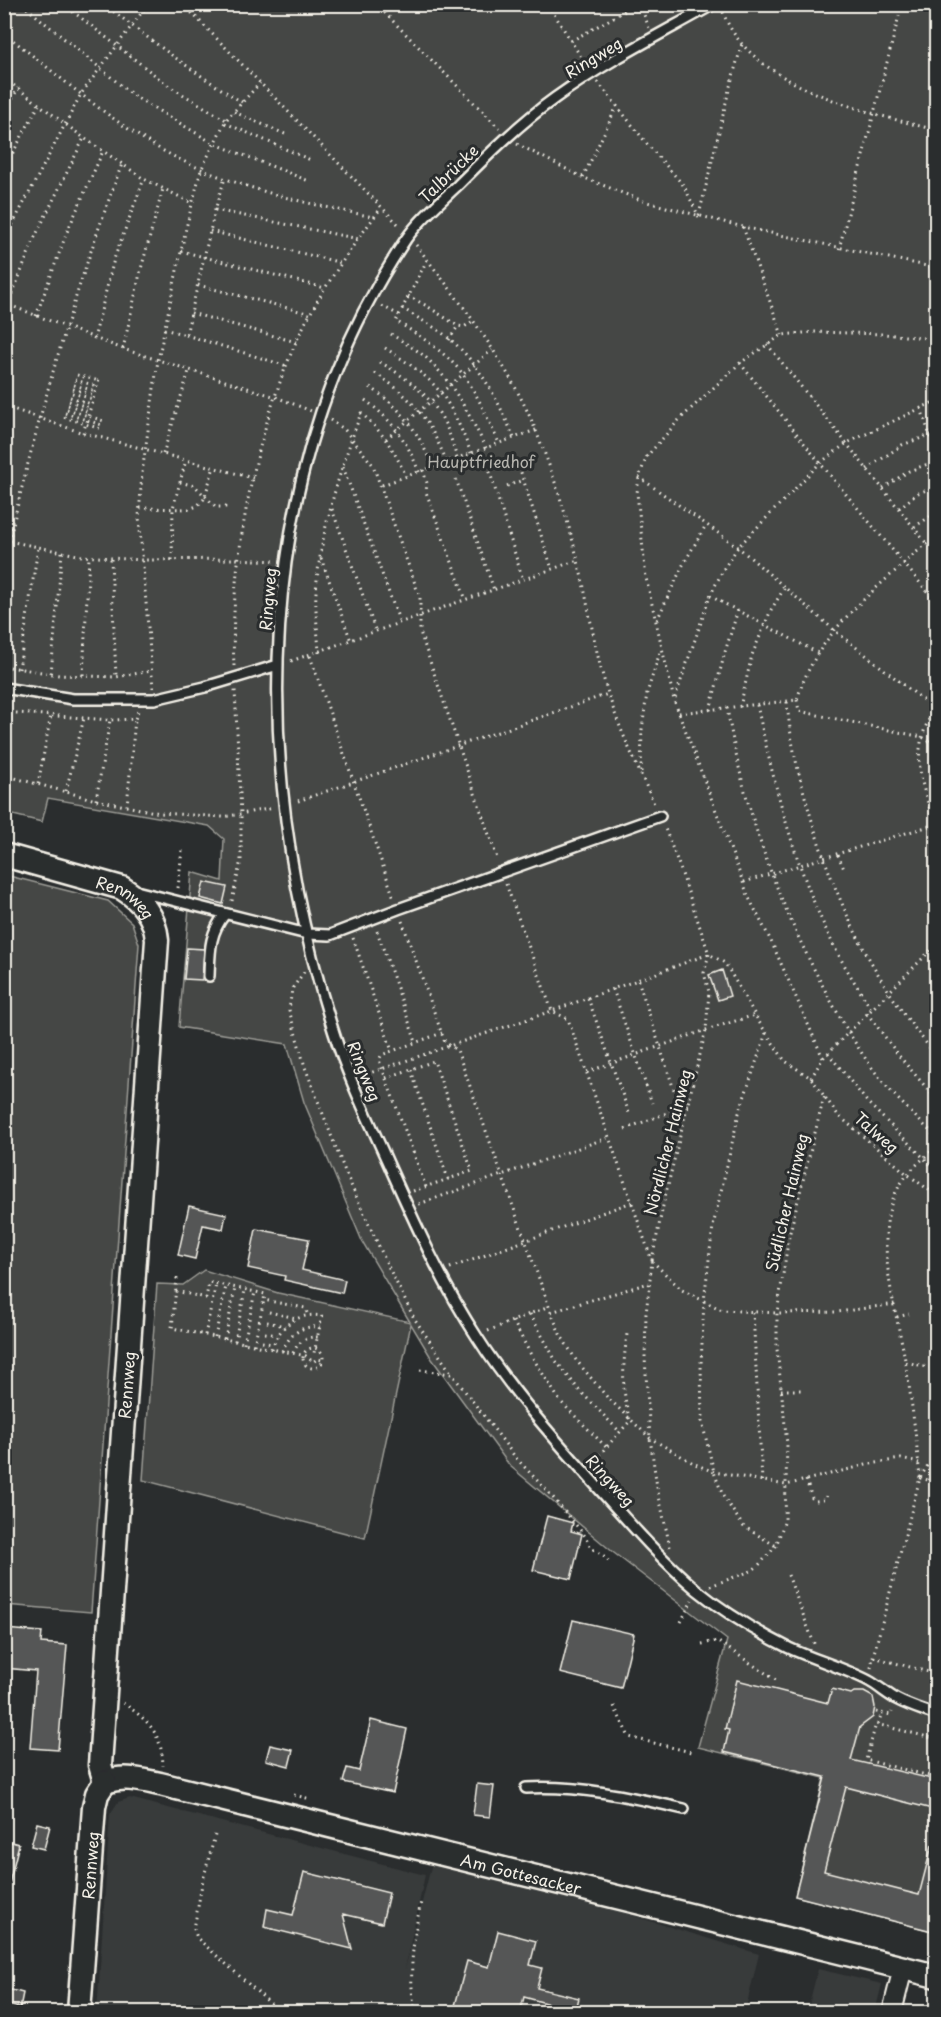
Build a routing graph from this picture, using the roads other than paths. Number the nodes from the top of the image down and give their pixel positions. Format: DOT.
graph roads {
  1 [pos="714,4"];
  2 [pos="496,147"];
  3 [pos="422,220"];
  4 [pos="278,665"];
  5 [pos="4,688"];
  6 [pos="660,816"];
  7 [pos="4,855"];
  8 [pos="122,888"];
  9 [pos="227,915"];
  10 [pos="307,934"];
  11 [pos="209,976"];
  12 [pos="936,1715"];
  13 [pos="105,1782"];
  14 [pos="526,1788"];
  15 [pos="684,1809"];
  16 [pos="903,1968"];
  17 [pos="936,1976"];
  18 [pos="79,2013"];
  19 [pos="892,2013"];
  1 -- 2 [label="lane, Ringweg"];
  2 -- 3 [label="lane, Talbrücke"];
  3 -- 4 [label="lane, Ringweg"];
  4 -- 5 [label="lane"];
  4 -- 10 [label="lane, Ringweg"];
  6 -- 10 [label="lane"];
  7 -- 8 [label="street, Rennweg"];
  8 -- 9 [label="lane"];
  8 -- 13 [label="street, Rennweg"];
  9 -- 10 [label="lane"];
  9 -- 11 [label="lane"];
  10 -- 12 [label="lane, Ringweg"];
  13 -- 16 [label="street, Am Gottesacker"];
  13 -- 18 [label="street, Rennweg"];
  14 -- 15 [label="lane"];
  16 -- 17 [label="street, Am Gottesacker"];
  16 -- 19 [label="street"];
}
